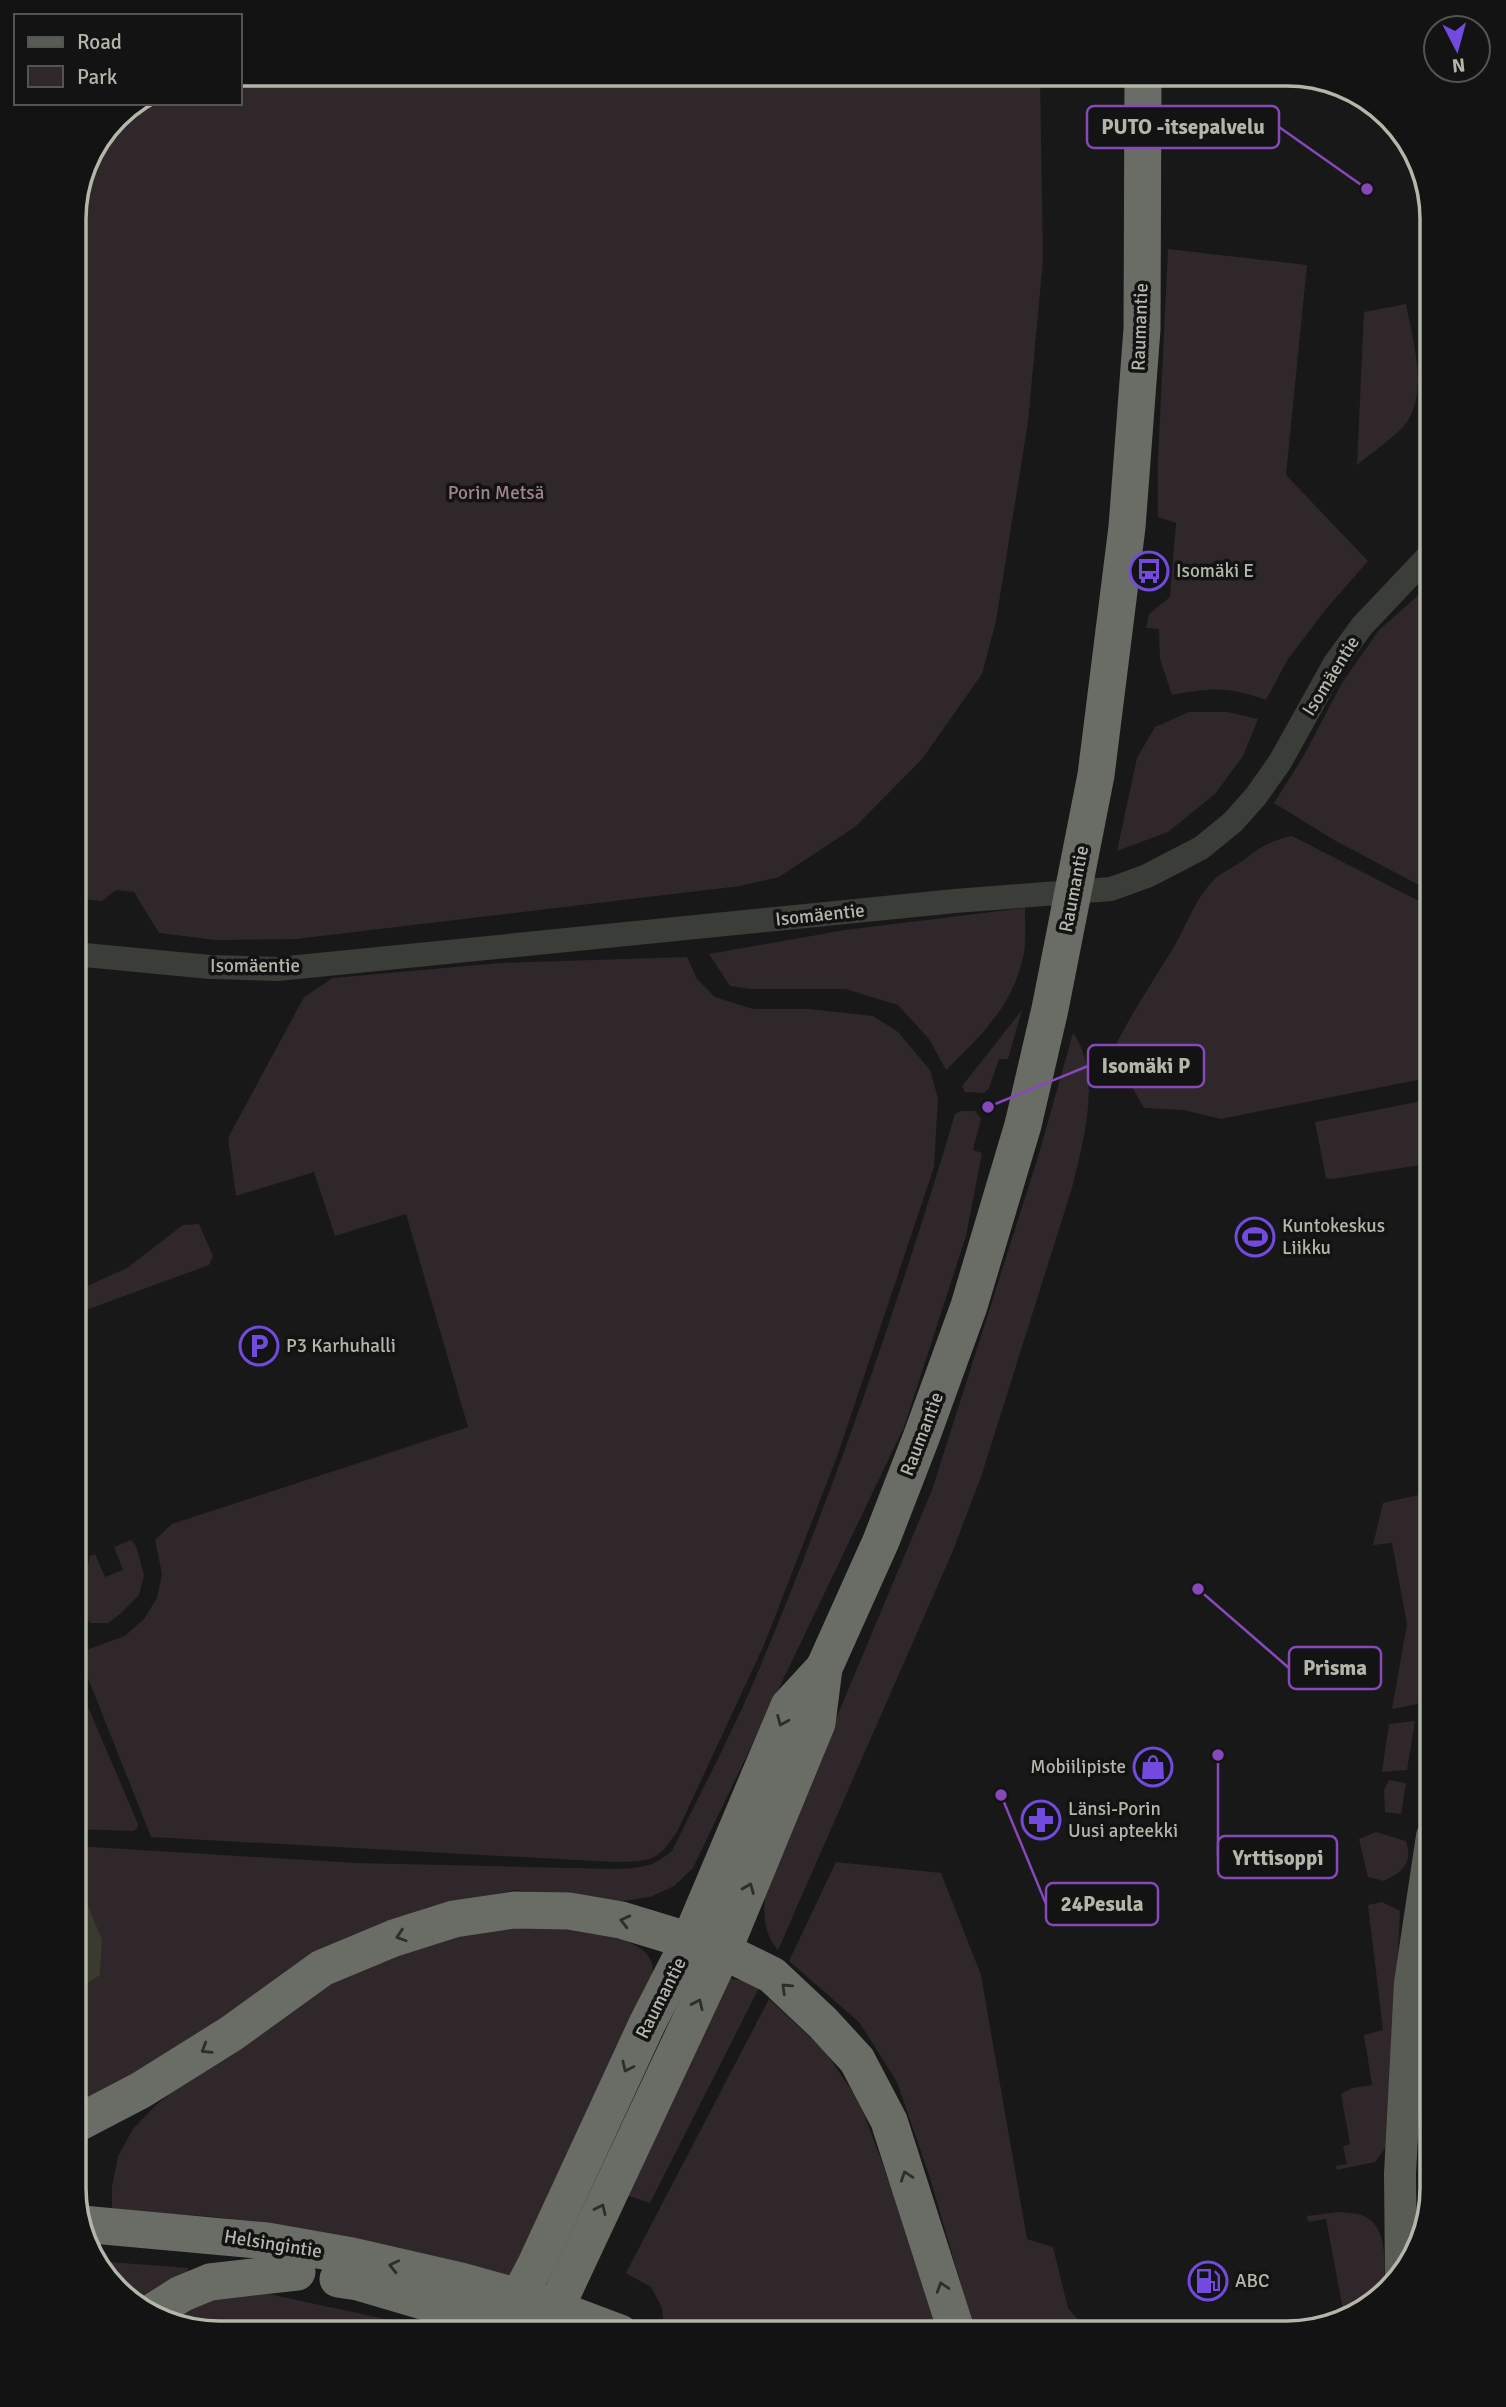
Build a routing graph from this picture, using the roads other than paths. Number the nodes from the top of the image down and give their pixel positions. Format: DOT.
graph roads {
  1 [pos="1143,86"];
  2 [pos="1420,569"];
  3 [pos="86,955"];
  4 [pos="1420,1919"];
  5 [pos="707,1945"];
  6 [pos="86,2119"];
  7 [pos="91,2225"];
  8 [pos="100,2247"];
  9 [pos="1401,2257"];
  10 [pos="297,2272"];
  11 [pos="454,2295"];
  12 [pos="160,2307"];
  13 [pos="506,2321"];
  14 [pos="508,2321"];
  15 [pos="549,2321"];
  16 [pos="588,2321"];
  17 [pos="953,2321"];
  1 -- 5 [label="highway, Raumantie"];
  2 -- 3 [label="street, Isomäentie"];
  4 -- 9 [label="main road"];
  5 -- 6 [label="highway, one-way"];
  5 -- 13 [label="highway, Raumantie, one-way"];
  15 -- 5 [label="highway, Raumantie, one-way"];
  17 -- 5 [label="highway, one-way"];
  11 -- 7 [label="highway, Helsingintie, one-way"];
  8 -- 10 [label="highway, Helsingintie"];
  10 -- 11 [label="highway, Helsingintie"];
  10 -- 12 [label="highway"];
  11 -- 14 [label="highway"];
  11 -- 16 [label="highway"];
}
